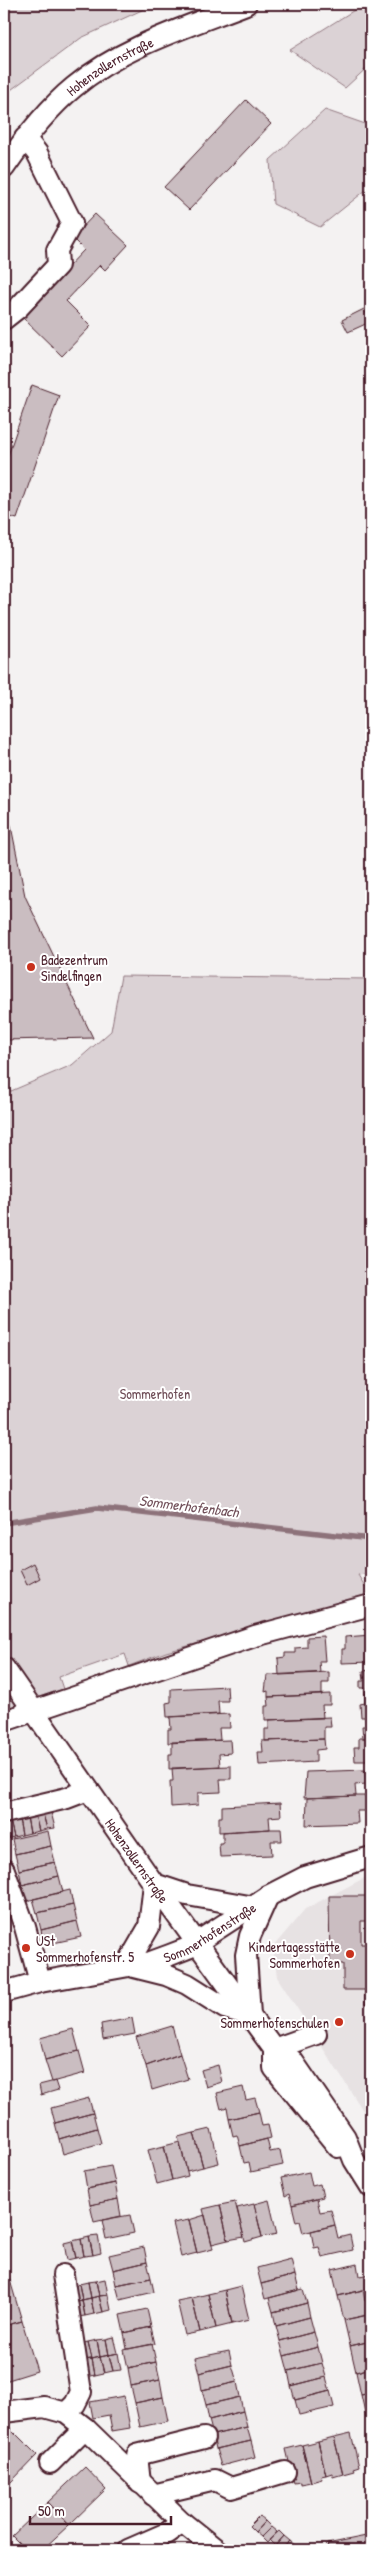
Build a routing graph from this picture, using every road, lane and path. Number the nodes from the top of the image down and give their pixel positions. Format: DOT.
graph roads {
  1 [pos="246,4"];
  2 [pos="25,138"];
  3 [pos="4,168"];
  4 [pos="4,319"];
  5 [pos="371,1605"];
  6 [pos="4,1668"];
  7 [pos="34,1711"];
  8 [pos="4,1721"];
  9 [pos="88,1790"];
  10 [pos="4,1813"];
  11 [pos="371,1857"];
  12 [pos="4,1870"];
  13 [pos="154,1884"];
  14 [pos="268,1896"];
  15 [pos="249,1906"];
  16 [pos="196,1942"];
  17 [pos="127,1965"];
  18 [pos="40,1982"];
  19 [pos="4,1992"];
  20 [pos="250,2015"];
  21 [pos="316,2034"];
  22 [pos="274,2049"];
  23 [pos="371,2187"];
  24 [pos="63,2275"];
  25 [pos="4,2412"];
  26 [pos="66,2413"];
  27 [pos="85,2428"];
  28 [pos="204,2438"];
  29 [pos="50,2463"];
  30 [pos="285,2472"];
  31 [pos="146,2489"];
  32 [pos="182,2522"];
  33 [pos="128,2550"];
  34 [pos="217,2550"];
  1 -- 2 [label="street, Hohenzollernstraße"];
  2 -- 3 [label="street, Hohenzollernstraße"];
  2 -- 4 [label="street"];
  5 -- 7 [label="street"];
  6 -- 7 [label="street, Hohenzollernstraße"];
  7 -- 8 [label="street"];
  7 -- 9 [label="street, Hohenzollernstraße"];
  9 -- 10 [label="street"];
  9 -- 13 [label="street, Hohenzollernstraße"];
  11 -- 14 [label="street, Sommerhofenstraße"];
  12 -- 18 [label="street"];
  13 -- 15 [label="street"];
  13 -- 16 [label="street, Hohenzollernstraße"];
  13 -- 17 [label="street"];
  14 -- 15 [label="street, Sommerhofenstraße"];
  14 -- 20 [label="street"];
  15 -- 16 [label="street, Sommerhofenstraße"];
  16 -- 17 [label="street, Sommerhofenstraße"];
  16 -- 20 [label="street, Hohenzollernstraße"];
  17 -- 18 [label="street, Sommerhofenstraße"];
  17 -- 20 [label="street"];
  18 -- 19 [label="street, Sommerhofenstraße"];
  20 -- 22 [label="street, Hohenzollernstraße"];
  21 -- 22 [label="street"];
  22 -- 23 [label="street, Hohenzollernstraße"];
  24 -- 26 [label="street"];
  25 -- 26 [label="street"];
  26 -- 27 [label="street"];
  27 -- 29 [label="street"];
  27 -- 31 [label="street"];
  28 -- 31 [label="street"];
  30 -- 31 [label="street"];
  31 -- 32 [label="street"];
  32 -- 33 [label="street"];
  32 -- 34 [label="street"];
}
